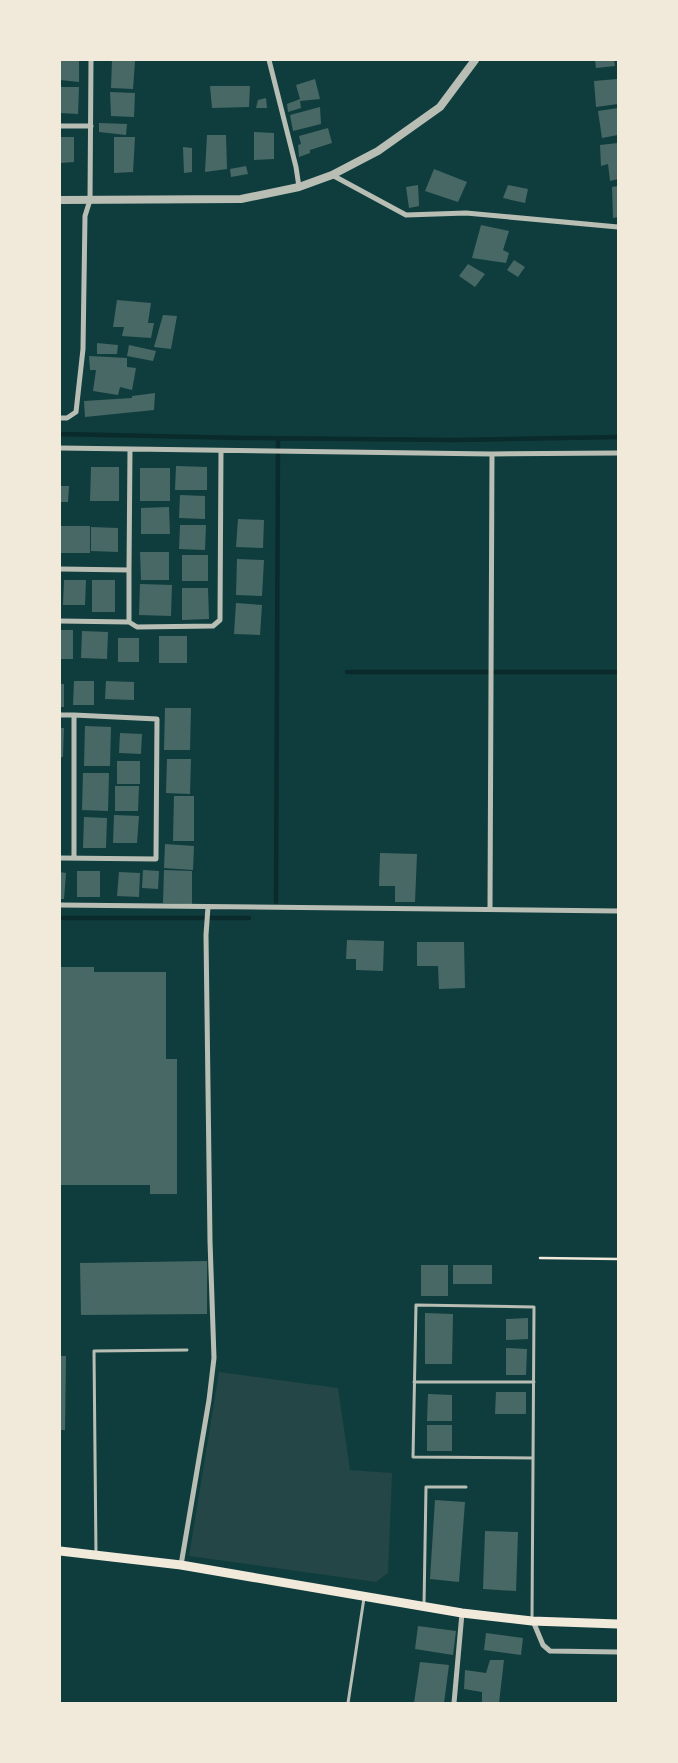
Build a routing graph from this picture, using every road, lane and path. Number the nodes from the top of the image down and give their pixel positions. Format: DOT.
graph roads {
  1 [pos="91,60"];
  2 [pos="270,60"];
  3 [pos="475,60"];
  4 [pos="60,126"];
  5 [pos="91,126"];
  6 [pos="332,175"];
  7 [pos="299,187"];
  8 [pos="60,200"];
  9 [pos="90,200"];
  10 [pos="618,227"];
  11 [pos="60,418"];
  12 [pos="60,448"];
  13 [pos="130,450"];
  14 [pos="221,451"];
  15 [pos="618,453"];
  16 [pos="492,454"];
  17 [pos="60,568"];
  18 [pos="129,570"];
  19 [pos="60,621"];
  20 [pos="129,622"];
  21 [pos="60,715"];
  22 [pos="74,715"];
  23 [pos="60,858"];
  24 [pos="74,858"];
  25 [pos="60,905"];
  26 [pos="208,907"];
  27 [pos="490,909"];
  28 [pos="618,911"];
  29 [pos="540,1258"];
  30 [pos="618,1259"];
  31 [pos="187,1350"];
  32 [pos="414,1382"];
  33 [pos="534,1382"];
  34 [pos="533,1458"];
  35 [pos="466,1487"];
  36 [pos="60,1551"];
  37 [pos="96,1555"];
  38 [pos="181,1565"];
  39 [pos="364,1597"];
  40 [pos="424,1607"];
  41 [pos="462,1613"];
  42 [pos="532,1621"];
  43 [pos="618,1624"];
  44 [pos="618,1652"];
  45 [pos="348,1703"];
  46 [pos="454,1703"];
  1 -- 5 [label="street"];
  2 -- 7 [label="street"];
  3 -- 6 [label="street"];
  4 -- 5 [label="street"];
  5 -- 9 [label="street"];
  6 -- 7 [label="street"];
  6 -- 10 [label="street"];
  7 -- 9 [label="street"];
  8 -- 9 [label="street"];
  9 -- 11 [label="street"];
  12 -- 13 [label="street"];
  13 -- 14 [label="street"];
  13 -- 18 [label="street"];
  14 -- 16 [label="street"];
  14 -- 20 [label="street"];
  15 -- 16 [label="street"];
  16 -- 27 [label="street"];
  17 -- 18 [label="street"];
  18 -- 20 [label="street"];
  19 -- 20 [label="street"];
  21 -- 22 [label="street"];
  22 -- 24 [label="street"];
  22 -- 24 [label="street"];
  23 -- 24 [label="street"];
  25 -- 26 [label="street"];
  26 -- 27 [label="street"];
  26 -- 38 [label="street"];
  27 -- 28 [label="street"];
  29 -- 30 [label="path"];
  31 -- 37 [label="lane"];
  32 -- 33 [label="lane"];
  32 -- 33 [label="lane"];
  32 -- 34 [label="lane"];
  33 -- 34 [label="lane"];
  34 -- 42 [label="lane"];
  35 -- 40 [label="lane"];
  36 -- 37 [label="main road"];
  37 -- 38 [label="main road"];
  38 -- 39 [label="main road"];
  39 -- 40 [label="main road"];
  39 -- 45 [label="lane"];
  40 -- 41 [label="main road"];
  41 -- 42 [label="main road"];
  41 -- 46 [label="street"];
  42 -- 43 [label="main road"];
  42 -- 44 [label="street"];
}
